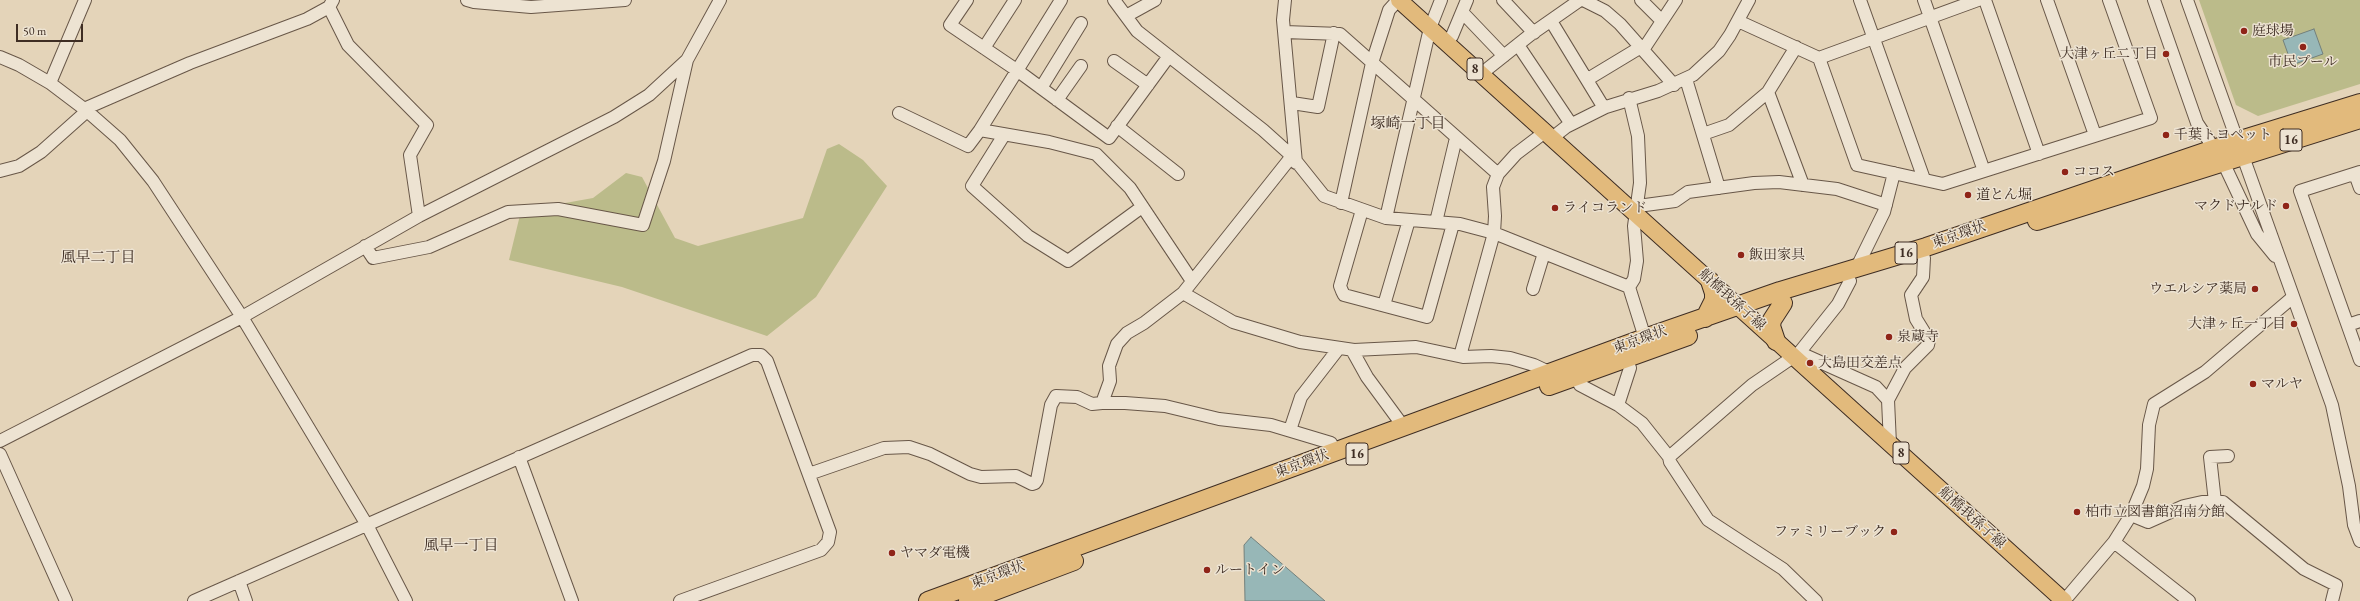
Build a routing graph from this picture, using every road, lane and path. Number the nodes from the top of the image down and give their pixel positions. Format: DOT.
graph roads {
  1 [pos="85,0"];
  2 [pos="467,0"];
  3 [pos="625,0"];
  4 [pos="720,0"];
  5 [pos="967,0"];
  6 [pos="1015,0"];
  7 [pos="1061,0"];
  8 [pos="1114,0"];
  9 [pos="1155,0"];
  10 [pos="1285,0"];
  11 [pos="1399,0"];
  12 [pos="1441,0"];
  13 [pos="1467,0"];
  14 [pos="1503,0"];
  15 [pos="1580,0"];
  16 [pos="1583,0"];
  17 [pos="1641,0"];
  18 [pos="1676,0"];
  19 [pos="1749,0"];
  20 [pos="1860,0"];
  21 [pos="1924,0"];
  22 [pos="1978,0"];
  23 [pos="1985,0"];
  24 [pos="2047,0"];
  25 [pos="2109,0"];
  26 [pos="2154,0"];
  27 [pos="2187,0"];
  28 [pos="331,3"];
  29 [pos="1462,12"];
  30 [pos="1126,16"];
  31 [pos="1930,17"];
  32 [pos="1551,21"];
  33 [pos="1662,21"];
  34 [pos="1738,21"];
  35 [pos="1081,23"];
  36 [pos="1430,28"];
  37 [pos="1285,32"];
  38 [pos="1334,33"];
  39 [pos="1534,33"];
  40 [pos="1874,37"];
  41 [pos="1446,42"];
  42 [pos="1518,45"];
  43 [pos="1796,47"];
  44 [pos="984,48"];
  45 [pos="1642,49"];
  46 [pos="1169,56"];
  47 [pos="1504,56"];
  48 [pos="0,57"];
  49 [pos="1819,58"];
  50 [pos="687,60"];
  51 [pos="1114,61"];
  52 [pos="1372,63"];
  53 [pos="1081,66"];
  54 [pos="1018,71"];
  55 [pos="1481,74"];
  56 [pos="1588,79"];
  57 [pos="1686,79"];
  58 [pos="50,83"];
  59 [pos="1148,85"];
  60 [pos="1674,85"];
  61 [pos="1041,88"];
  62 [pos="1768,92"];
  63 [pos="1414,98"];
  64 [pos="1628,98"];
  65 [pos="1057,100"];
  66 [pos="1292,103"];
  67 [pos="2360,103"];
  68 [pos="1604,108"];
  69 [pos="86,110"];
  70 [pos="899,113"];
  71 [pos="2360,118"];
  72 [pos="1571,124"];
  73 [pos="1117,126"];
  74 [pos="980,130"];
  75 [pos="1703,134"];
  76 [pos="1004,135"];
  77 [pos="1548,135"];
  78 [pos="2095,135"];
  79 [pos="1456,138"];
  80 [pos="2240,148"];
  81 [pos="2039,154"];
  82 [pos="2219,155"];
  83 [pos="1294,160"];
  84 [pos="0,171"];
  85 [pos="1984,171"];
  86 [pos="1894,173"];
  87 [pos="2358,173"];
  88 [pos="1178,174"];
  89 [pos="1498,174"];
  90 [pos="1924,179"];
  91 [pos="1804,185"];
  92 [pos="1719,188"];
  93 [pos="2360,188"];
  94 [pos="1341,203"];
  95 [pos="1886,205"];
  96 [pos="1142,207"];
  97 [pos="1362,210"];
  98 [pos="1637,210"];
  99 [pos="419,216"];
  100 [pos="1386,218"];
  101 [pos="1409,220"];
  102 [pos="1436,222"];
  103 [pos="1453,224"];
  104 [pos="1494,233"];
  105 [pos="364,246"];
  106 [pos="1544,253"];
  107 [pos="1924,258"];
  108 [pos="2282,265"];
  109 [pos="1853,275"];
  110 [pos="1192,281"];
  111 [pos="1710,281"];
  112 [pos="1629,287"];
  113 [pos="1534,289"];
  114 [pos="1183,293"];
  115 [pos="2293,297"];
  116 [pos="1783,302"];
  117 [pos="1384,305"];
  118 [pos="1743,310"];
  119 [pos="242,317"];
  120 [pos="1705,318"];
  121 [pos="2360,321"];
  122 [pos="2348,325"];
  123 [pos="1645,338"];
  124 [pos="1776,341"];
  125 [pos="1339,348"];
  126 [pos="1352,350"];
  127 [pos="1460,356"];
  128 [pos="1796,356"];
  129 [pos="1626,358"];
  130 [pos="2360,360"];
  131 [pos="1551,373"];
  132 [pos="1576,377"];
  133 [pos="1888,400"];
  134 [pos="1102,403"];
  135 [pos="1618,404"];
  136 [pos="1403,426"];
  137 [pos="1290,430"];
  138 [pos="0,441"];
  139 [pos="1890,444"];
  140 [pos="1334,452"];
  141 [pos="0,454"];
  142 [pos="2228,456"];
  143 [pos="519,457"];
  144 [pos="1669,457"];
  145 [pos="809,474"];
  146 [pos="2349,486"];
  147 [pos="2215,502"];
  148 [pos="2360,510"];
  149 [pos="2131,515"];
  150 [pos="367,525"];
  151 [pos="2360,541"];
  152 [pos="2114,542"];
  153 [pos="239,581"];
  154 [pos="66,601"];
  155 [pos="194,601"];
  156 [pos="246,601"];
  157 [pos="406,601"];
  158 [pos="572,601"];
  159 [pos="680,601"];
  160 [pos="928,601"];
  161 [pos="968,601"];
  162 [pos="1816,601"];
  163 [pos="2062,601"];
  164 [pos="2189,601"];
  165 [pos="2332,601"];
  1 -- 58 [label="street"];
  2 -- 3 [label="street"];
  4 -- 50 [label="street"];
  5 -- 44 [label="street"];
  6 -- 44 [label="street"];
  7 -- 54 [label="street"];
  8 -- 30 [label="street"];
  9 -- 30 [label="street"];
  10 -- 37 [label="street"];
  11 -- 36 [label="main road, 船橋我孫子線 / 8"];
  11 -- 52 [label="street"];
  12 -- 36 [label="street"];
  13 -- 29 [label="street"];
  14 -- 39 [label="street"];
  15 -- 32 [label="street"];
  16 -- 45 [label="street"];
  17 -- 33 [label="street"];
  18 -- 33 [label="street"];
  19 -- 34 [label="street"];
  20 -- 40 [label="street"];
  21 -- 31 [label="street"];
  22 -- 31 [label="street"];
  23 -- 81 [label="street"];
  24 -- 78 [label="street"];
  25 -- 78 [label="street"];
  26 -- 82 [label="street"];
  27 -- 80 [label="street"];
  28 -- 69 [label="street"];
  28 -- 99 [label="street"];
  29 -- 41 [label="street"];
  29 -- 47 [label="street"];
  30 -- 46 [label="street"];
  31 -- 40 [label="street"];
  31 -- 85 [label="street"];
  32 -- 39 [label="street"];
  32 -- 56 [label="street"];
  33 -- 45 [label="street"];
  34 -- 43 [label="street"];
  34 -- 57 [label="street"];
  35 -- 61 [label="street"];
  36 -- 41 [label="main road, 船橋我孫子線 / 8"];
  36 -- 63 [label="street"];
  37 -- 38 [label="street"];
  37 -- 66 [label="street"];
  38 -- 52 [label="street"];
  38 -- 66 [label="street"];
  39 -- 42 [label="street"];
  40 -- 49 [label="street"];
  40 -- 90 [label="street"];
  41 -- 55 [label="main road, 船橋我孫子線 / 8"];
  42 -- 47 [label="street"];
  42 -- 72 [label="street"];
  43 -- 49 [label="street"];
  43 -- 62 [label="street"];
  44 -- 54 [label="street"];
  45 -- 56 [label="street"];
  45 -- 60 [label="street"];
  46 -- 59 [label="street"];
  46 -- 83 [label="street"];
  47 -- 55 [label="street"];
  48 -- 58 [label="street"];
  49 -- 86 [label="street"];
  50 -- 99 [label="street"];
  50 -- 105 [label="street"];
  51 -- 59 [label="street"];
  52 -- 63 [label="street"];
  52 -- 94 [label="street"];
  53 -- 65 [label="street"];
  54 -- 61 [label="street"];
  54 -- 74 [label="street"];
  55 -- 77 [label="main road, 船橋我孫子線 / 8"];
  56 -- 68 [label="street"];
  57 -- 60 [label="street"];
  57 -- 75 [label="street"];
  58 -- 69 [label="street"];
  59 -- 73 [label="street"];
  60 -- 64 [label="street"];
  61 -- 65 [label="street"];
  62 -- 75 [label="street"];
  62 -- 91 [label="street"];
  63 -- 79 [label="street"];
  63 -- 100 [label="street"];
  64 -- 68 [label="street"];
  64 -- 98 [label="street"];
  65 -- 73 [label="street"];
  66 -- 83 [label="street"];
  67 -- 80 [label="highway, 東京環状 / 16"];
  68 -- 72 [label="street"];
  69 -- 84 [label="street"];
  69 -- 119 [label="street"];
  70 -- 74 [label="street"];
  71 -- 80 [label="highway, 東京環状 / 16"];
  72 -- 77 [label="street"];
  73 -- 88 [label="street"];
  74 -- 76 [label="street"];
  75 -- 92 [label="street"];
  76 -- 96 [label="street"];
  76 -- 96 [label="street"];
  77 -- 89 [label="street"];
  77 -- 98 [label="main road, 船橋我孫子線 / 8"];
  78 -- 81 [label="street"];
  79 -- 89 [label="street"];
  79 -- 102 [label="street"];
  80 -- 82 [label="highway, 東京環状 / 16"];
  80 -- 108 [label="street"];
  81 -- 85 [label="street"];
  82 -- 107 [label="highway, 東京環状 / 16"];
  82 -- 108 [label="street"];
  82 -- 109 [label="highway, 東京環状 / 16"];
  83 -- 94 [label="street"];
  83 -- 110 [label="street"];
  85 -- 90 [label="street"];
  86 -- 90 [label="street"];
  86 -- 95 [label="street"];
  87 -- 93 [label="street"];
  87 -- 122 [label="street"];
  89 -- 104 [label="street"];
  91 -- 92 [label="street"];
  91 -- 95 [label="street"];
  92 -- 98 [label="street"];
  94 -- 97 [label="street"];
  95 -- 109 [label="street"];
  96 -- 110 [label="street"];
  97 -- 100 [label="street"];
  97 -- 117 [label="street"];
  98 -- 111 [label="main road, 船橋我孫子線 / 8"];
  98 -- 112 [label="street"];
  99 -- 105 [label="street"];
  100 -- 101 [label="street"];
  101 -- 102 [label="street"];
  101 -- 117 [label="street"];
  102 -- 103 [label="street"];
  103 -- 104 [label="street"];
  103 -- 117 [label="street"];
  104 -- 106 [label="street"];
  104 -- 127 [label="street"];
  105 -- 119 [label="street"];
  106 -- 112 [label="street"];
  106 -- 113 [label="street"];
  107 -- 109 [label="highway, 東京環状 / 16"];
  107 -- 133 [label="street"];
  108 -- 115 [label="street"];
  109 -- 116 [label="highway, 東京環状 / 16"];
  109 -- 118 [label="highway, 東京環状 / 16"];
  109 -- 128 [label="street"];
  110 -- 114 [label="street"];
  111 -- 118 [label="main road, 船橋我孫子線 / 8"];
  111 -- 120 [label="highway"];
  112 -- 123 [label="street"];
  114 -- 125 [label="street"];
  114 -- 134 [label="street"];
  115 -- 146 [label="street"];
  115 -- 149 [label="street"];
  116 -- 118 [label="highway, 東京環状 / 16"];
  116 -- 124 [label="highway"];
  118 -- 120 [label="highway, 東京環状 / 16"];
  118 -- 124 [label="main road, 船橋我孫子線 / 8"];
  118 -- 129 [label="highway, 東京環状 / 16"];
  119 -- 138 [label="street"];
  119 -- 150 [label="street"];
  120 -- 123 [label="highway, 東京環状 / 16"];
  121 -- 122 [label="street"];
  122 -- 130 [label="street"];
  123 -- 131 [label="highway, 東京環状 / 16"];
  124 -- 128 [label="main road, 船橋我孫子線 / 8"];
  125 -- 126 [label="street"];
  125 -- 137 [label="street"];
  126 -- 127 [label="street"];
  126 -- 136 [label="street"];
  127 -- 131 [label="street"];
  128 -- 133 [label="street"];
  128 -- 139 [label="main road, 船橋我孫子線 / 8"];
  128 -- 144 [label="street"];
  129 -- 132 [label="highway, 東京環状 / 16"];
  129 -- 135 [label="street"];
  131 -- 136 [label="highway, 東京環状 / 16"];
  132 -- 135 [label="street"];
  132 -- 161 [label="highway, 東京環状 / 16"];
  133 -- 139 [label="street"];
  134 -- 137 [label="street"];
  134 -- 145 [label="street"];
  135 -- 144 [label="street"];
  136 -- 140 [label="highway, 東京環状 / 16"];
  137 -- 140 [label="street"];
  139 -- 163 [label="main road, 船橋我孫子線 / 8"];
  140 -- 160 [label="highway, 東京環状 / 16"];
  141 -- 154 [label="street"];
  142 -- 147 [label="street"];
  143 -- 145 [label="street"];
  143 -- 150 [label="street"];
  143 -- 158 [label="street"];
  144 -- 162 [label="street"];
  145 -- 159 [label="street"];
  146 -- 148 [label="street"];
  146 -- 151 [label="street"];
  147 -- 149 [label="street"];
  147 -- 165 [label="street"];
  149 -- 152 [label="street"];
  150 -- 153 [label="street"];
  150 -- 157 [label="street"];
  152 -- 163 [label="street"];
  152 -- 164 [label="street"];
  153 -- 155 [label="street"];
  153 -- 156 [label="street"];
}
